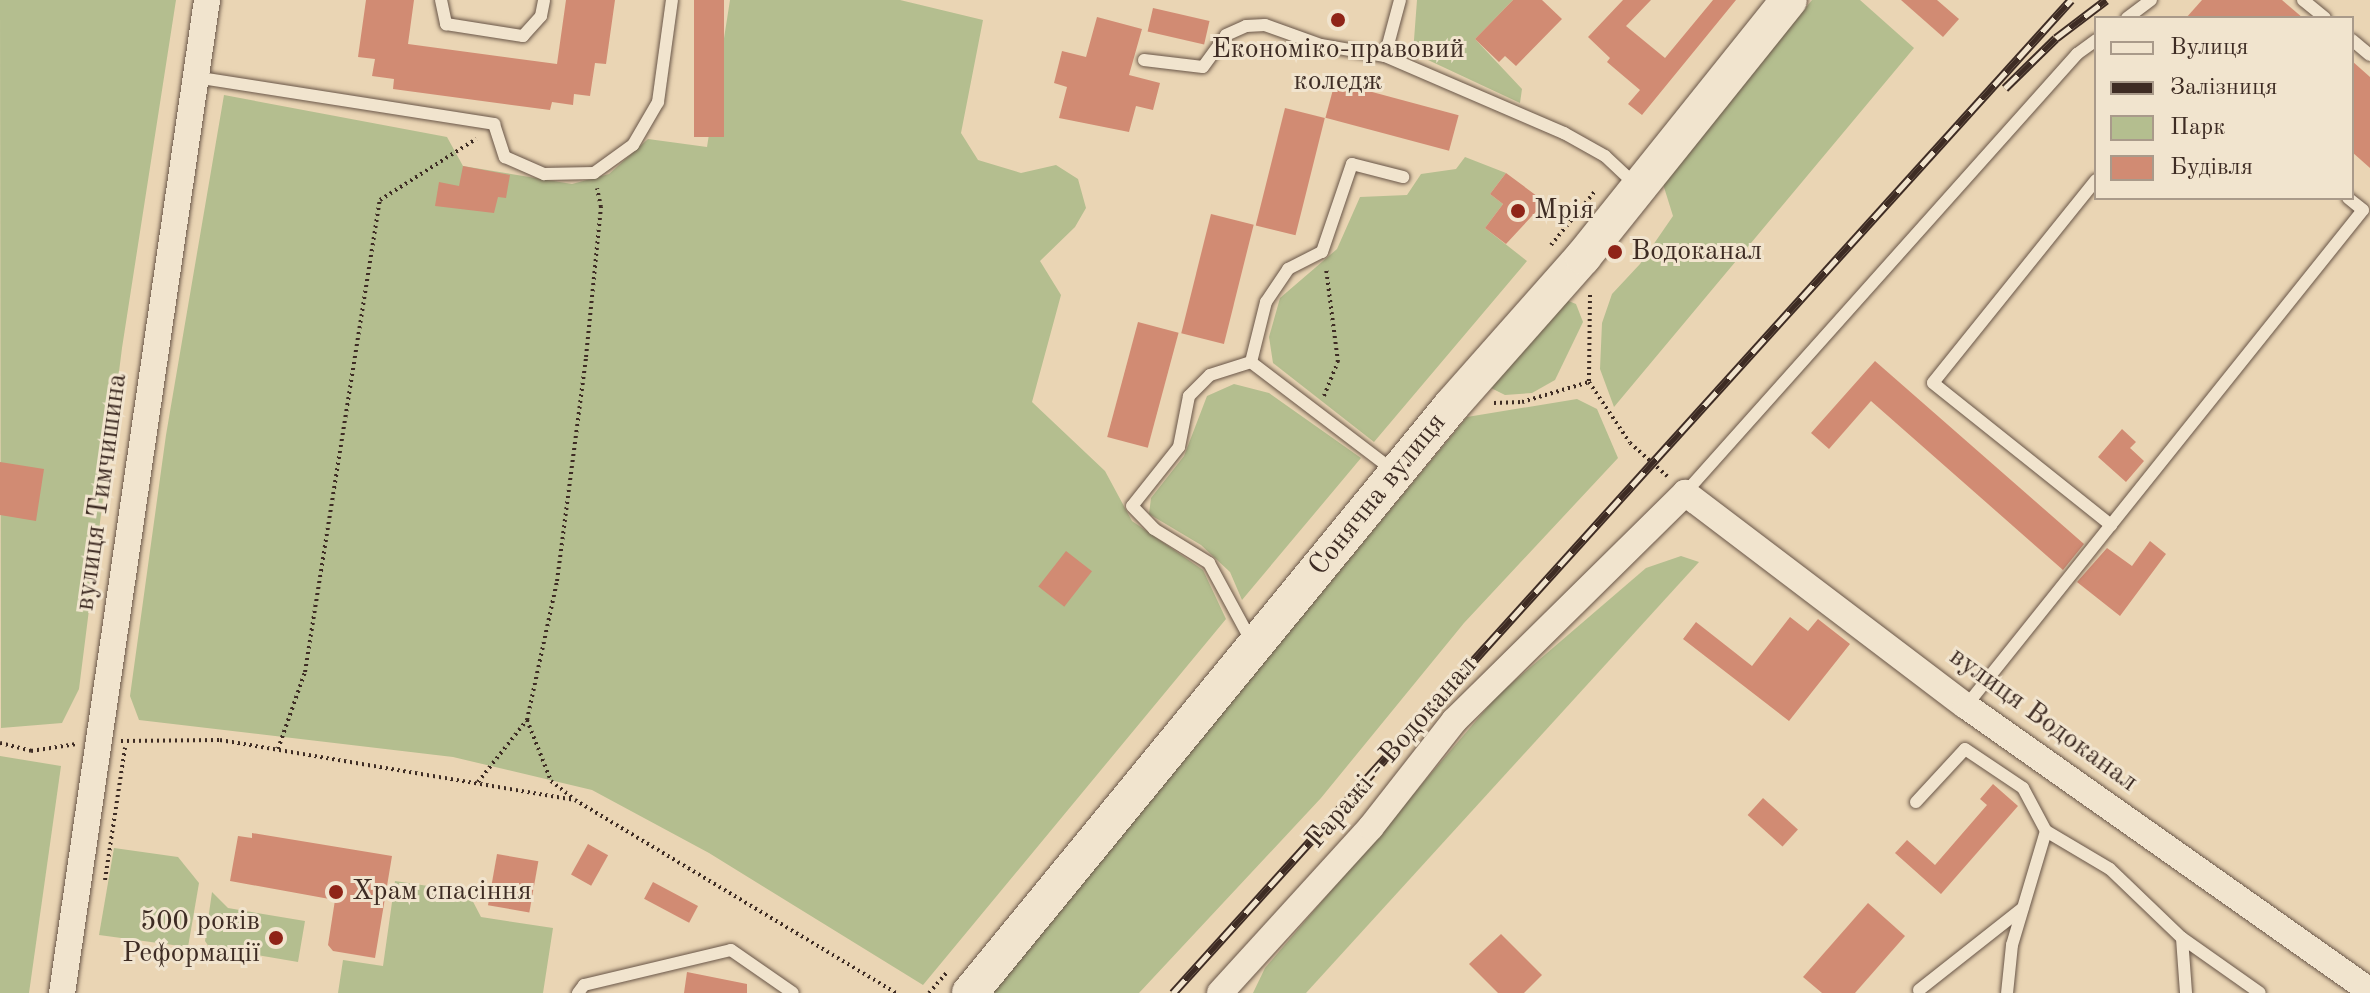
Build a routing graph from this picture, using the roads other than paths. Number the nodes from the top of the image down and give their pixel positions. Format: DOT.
graph roads {
  1 [pos="207,0"];
  2 [pos="441,0"];
  3 [pos="544,0"];
  4 [pos="672,0"];
  5 [pos="1400,0"];
  6 [pos="1789,0"];
  7 [pos="2151,0"];
  8 [pos="2303,0"];
  9 [pos="2130,16"];
  10 [pos="2323,16"];
  11 [pos="2094,41"];
  12 [pos="2354,42"];
  13 [pos="2370,55"];
  14 [pos="1385,56"];
  15 [pos="1144,60"];
  16 [pos="195,77"];
  17 [pos="1403,177"];
  18 [pos="2094,182"];
  19 [pos="1639,188"];
  20 [pos="2350,200"];
  21 [pos="1251,362"];
  22 [pos="1397,473"];
  23 [pos="1685,493"];
  24 [pos="2111,525"];
  25 [pos="1254,647"];
  26 [pos="1966,706"];
  27 [pos="1916,802"];
  28 [pos="2046,831"];
  29 [pos="2023,908"];
  30 [pos="2182,938"];
  31 [pos="2370,991"];
  32 [pos="1919,992"];
  33 [pos="62,993"];
  34 [pos="578,993"];
  35 [pos="793,993"];
  36 [pos="970,993"];
  37 [pos="1220,993"];
  38 [pos="2007,993"];
  39 [pos="2186,993"];
  40 [pos="2260,993"];
  1 -- 16 [label="street, вулиця Тимчишина"];
  2 -- 3 [label="lane"];
  4 -- 16 [label="lane"];
  5 -- 14 [label="lane"];
  6 -- 19 [label="street, Сонячна вулиця"];
  7 -- 9 [label="lane"];
  8 -- 10 [label="lane"];
  11 -- 23 [label="lane"];
  12 -- 13 [label="lane"];
  14 -- 15 [label="lane"];
  14 -- 19 [label="lane"];
  16 -- 33 [label="street, вулиця Тимчишина"];
  17 -- 21 [label="lane"];
  18 -- 24 [label="lane"];
  19 -- 22 [label="street, Сонячна вулиця"];
  20 -- 24 [label="lane"];
  21 -- 22 [label="lane"];
  21 -- 25 [label="lane"];
  22 -- 25 [label="street, Сонячна вулиця"];
  23 -- 26 [label="street, вулиця Водоканал"];
  23 -- 37 [label="street, Гаражі - Водоканал"];
  24 -- 26 [label="lane"];
  25 -- 36 [label="street, Сонячна вулиця"];
  26 -- 31 [label="street, вулиця Водоканал"];
  27 -- 28 [label="lane"];
  28 -- 29 [label="lane"];
  28 -- 30 [label="lane"];
  29 -- 32 [label="lane"];
  29 -- 38 [label="lane"];
  30 -- 39 [label="lane"];
  30 -- 40 [label="lane"];
  34 -- 35 [label="lane"];
}
